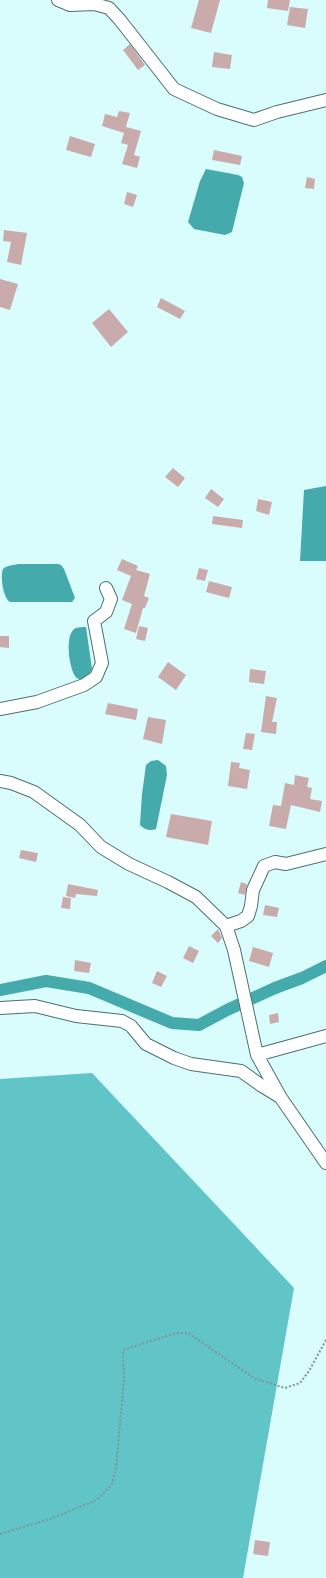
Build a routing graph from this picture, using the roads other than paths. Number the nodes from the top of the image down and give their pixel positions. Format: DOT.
graph roads {
  1 [pos="58,0"];
  2 [pos="326,100"];
  3 [pos="106,588"];
  4 [pos="0,709"];
  5 [pos="0,782"];
  6 [pos="326,854"];
  7 [pos="226,926"];
  8 [pos="0,1008"];
  9 [pos="326,1036"];
  10 [pos="257,1055"];
  11 [pos="281,1098"];
  12 [pos="326,1163"];
  1 -- 2 [label="street"];
  3 -- 4 [label="street"];
  5 -- 7 [label="street"];
  6 -- 7 [label="street"];
  7 -- 10 [label="street"];
  8 -- 11 [label="street"];
  9 -- 10 [label="street"];
  10 -- 11 [label="street"];
  11 -- 12 [label="street"];
}
